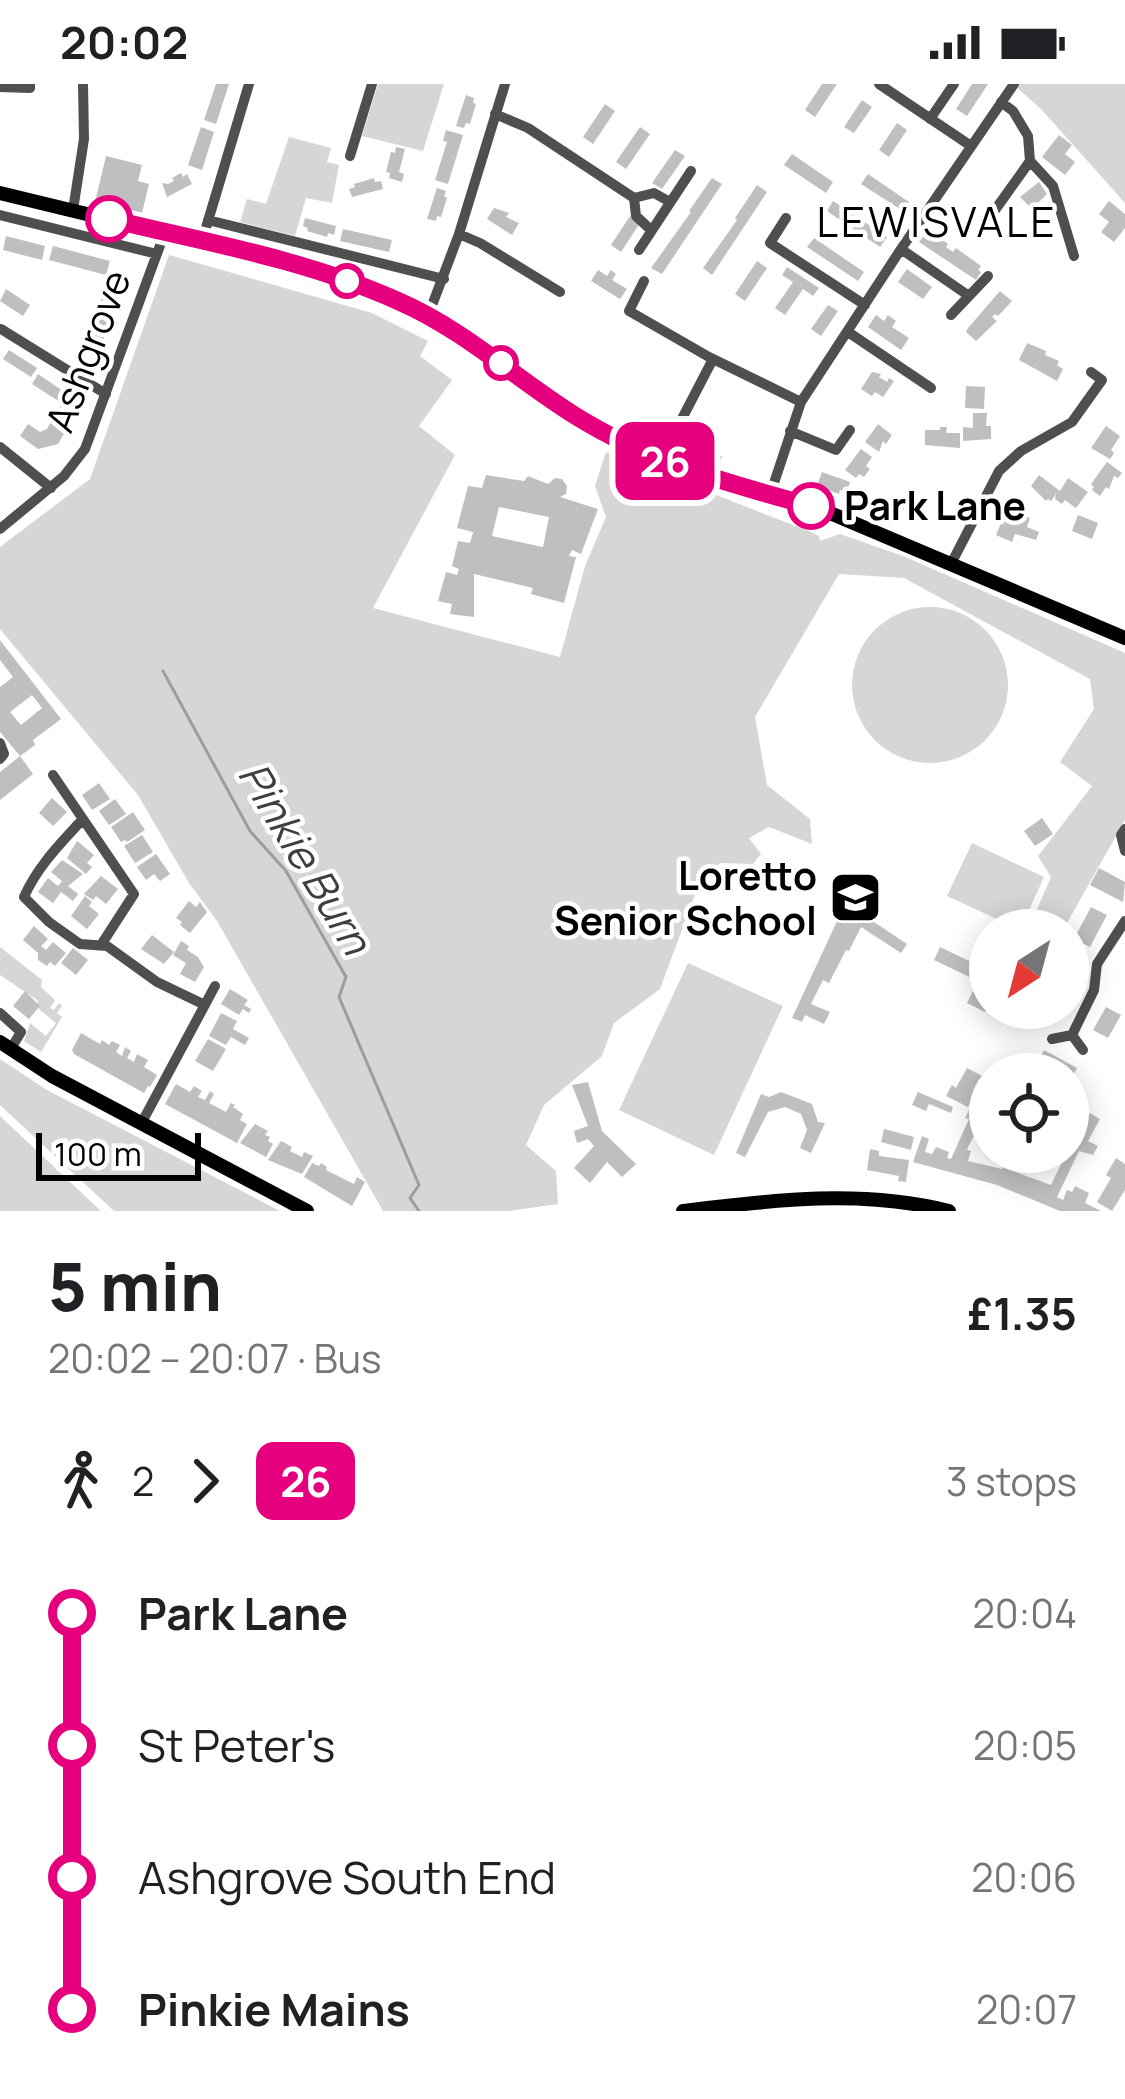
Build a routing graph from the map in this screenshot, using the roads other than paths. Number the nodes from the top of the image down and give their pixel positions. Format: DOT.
graph roads {
  1 [pos="30,84"];
  2 [pos="83,84"];
  3 [pos="249,84"];
  4 [pos="372,84"];
  5 [pos="505,84"];
  6 [pos="879,84"];
  7 [pos="954,84"];
  8 [pos="1014,84"];
  9 [pos="0,87"];
  10 [pos="1001,102"];
  11 [pos="495,115"];
  12 [pos="930,119"];
  13 [pos="971,146"];
  14 [pos="350,156"];
  15 [pos="1030,161"];
  16 [pos="691,170"];
  17 [pos="0,193"];
  18 [pos="634,197"];
  19 [pos="670,202"];
  20 [pos="73,210"];
  21 [pos="0,215"];
  22 [pos="786,218"];
  23 [pos="208,220"];
  24 [pos="985,224"];
  25 [pos="652,230"];
  26 [pos="165,232"];
  27 [pos="459,234"];
  28 [pos="202,241"];
  29 [pos="901,249"];
  30 [pos="638,250"];
  31 [pos="157,254"];
  32 [pos="1073,256"];
  33 [pos="988,276"];
  34 [pos="444,279"];
  35 [pos="644,281"];
  36 [pos="560,292"];
  37 [pos="969,296"];
  38 [pos="866,305"];
  39 [pos="951,315"];
  40 [pos="428,316"];
  41 [pos="1,329"];
  42 [pos="848,332"];
  43 [pos="713,358"];
  44 [pos="1091,372"];
  45 [pos="931,388"];
  46 [pos="106,394"];
  47 [pos="801,402"];
  48 [pos="850,430"];
  49 [pos="790,431"];
  50 [pos="673,436"];
  51 [pos="0,447"];
  52 [pos="51,488"];
  53 [pos="770,495"];
  54 [pos="0,530"];
  55 [pos="951,564"];
  56 [pos="1125,637"];
  57 [pos="0,743"];
  58 [pos="0,759"];
  59 [pos="53,775"];
  60 [pos="82,820"];
  61 [pos="1125,829"];
  62 [pos="1125,851"];
  63 [pos="1125,921"];
  64 [pos="101,945"];
  65 [pos="214,986"];
  66 [pos="205,1005"];
  67 [pos="0,1013"];
  68 [pos="1072,1035"];
  69 [pos="1052,1040"];
  70 [pos="5,1046"];
  71 [pos="1084,1050"];
  72 [pos="141,1124"];
  73 [pos="307,1211"];
  74 [pos="683,1211"];
  75 [pos="949,1211"];
  1 -- 9 [label="street"];
  2 -- 20 [label="street"];
  3 -- 23 [label="street"];
  4 -- 14 [label="street"];
  5 -- 11 [label="street"];
  6 -- 12 [label="street"];
  7 -- 12 [label="street"];
  8 -- 10 [label="street"];
  10 -- 13 [label="street"];
  10 -- 15 [label="street"];
  11 -- 18 [label="street"];
  11 -- 27 [label="street"];
  12 -- 13 [label="street"];
  13 -- 29 [label="street"];
  15 -- 24 [label="street"];
  15 -- 32 [label="street"];
  16 -- 19 [label="street"];
  17 -- 20 [label="main road"];
  18 -- 19 [label="street"];
  18 -- 25 [label="street"];
  19 -- 25 [label="street"];
  20 -- 26 [label="main road"];
  21 -- 31 [label="street"];
  22 -- 38 [label="street"];
  23 -- 28 [label="street"];
  23 -- 34 [label="street"];
  25 -- 30 [label="street"];
  26 -- 28 [label="main road"];
  26 -- 31 [label="street, Ashgrove"];
  27 -- 34 [label="street"];
  27 -- 36 [label="street"];
  28 -- 40 [label="main road"];
  29 -- 37 [label="street"];
  29 -- 38 [label="street"];
  31 -- 46 [label="street, Ashgrove"];
  33 -- 37 [label="street"];
  34 -- 40 [label="street"];
  35 -- 43 [label="street"];
  37 -- 39 [label="street"];
  38 -- 42 [label="street"];
  40 -- 53 [label="main road"];
  41 -- 46 [label="street"];
  42 -- 45 [label="street"];
  42 -- 47 [label="street"];
  43 -- 47 [label="street"];
  43 -- 50 [label="street"];
  44 -- 55 [label="street"];
  46 -- 52 [label="street, Ashgrove"];
  47 -- 49 [label="street"];
  48 -- 49 [label="street"];
  49 -- 53 [label="street"];
  51 -- 52 [label="street"];
  52 -- 54 [label="street, Ashgrove"];
  53 -- 55 [label="main road"];
  55 -- 56 [label="main road"];
  57 -- 58 [label="street"];
  59 -- 60 [label="street"];
  60 -- 64 [label="street"];
  60 -- 64 [label="street"];
  61 -- 62 [label="street"];
  63 -- 68 [label="street"];
  64 -- 66 [label="street"];
  65 -- 66 [label="street"];
  66 -- 72 [label="street"];
  67 -- 70 [label="street"];
  68 -- 69 [label="street"];
  68 -- 71 [label="street"];
  70 -- 72 [label="main road"];
  72 -- 73 [label="main road"];
  74 -- 75 [label="main road"];
}
